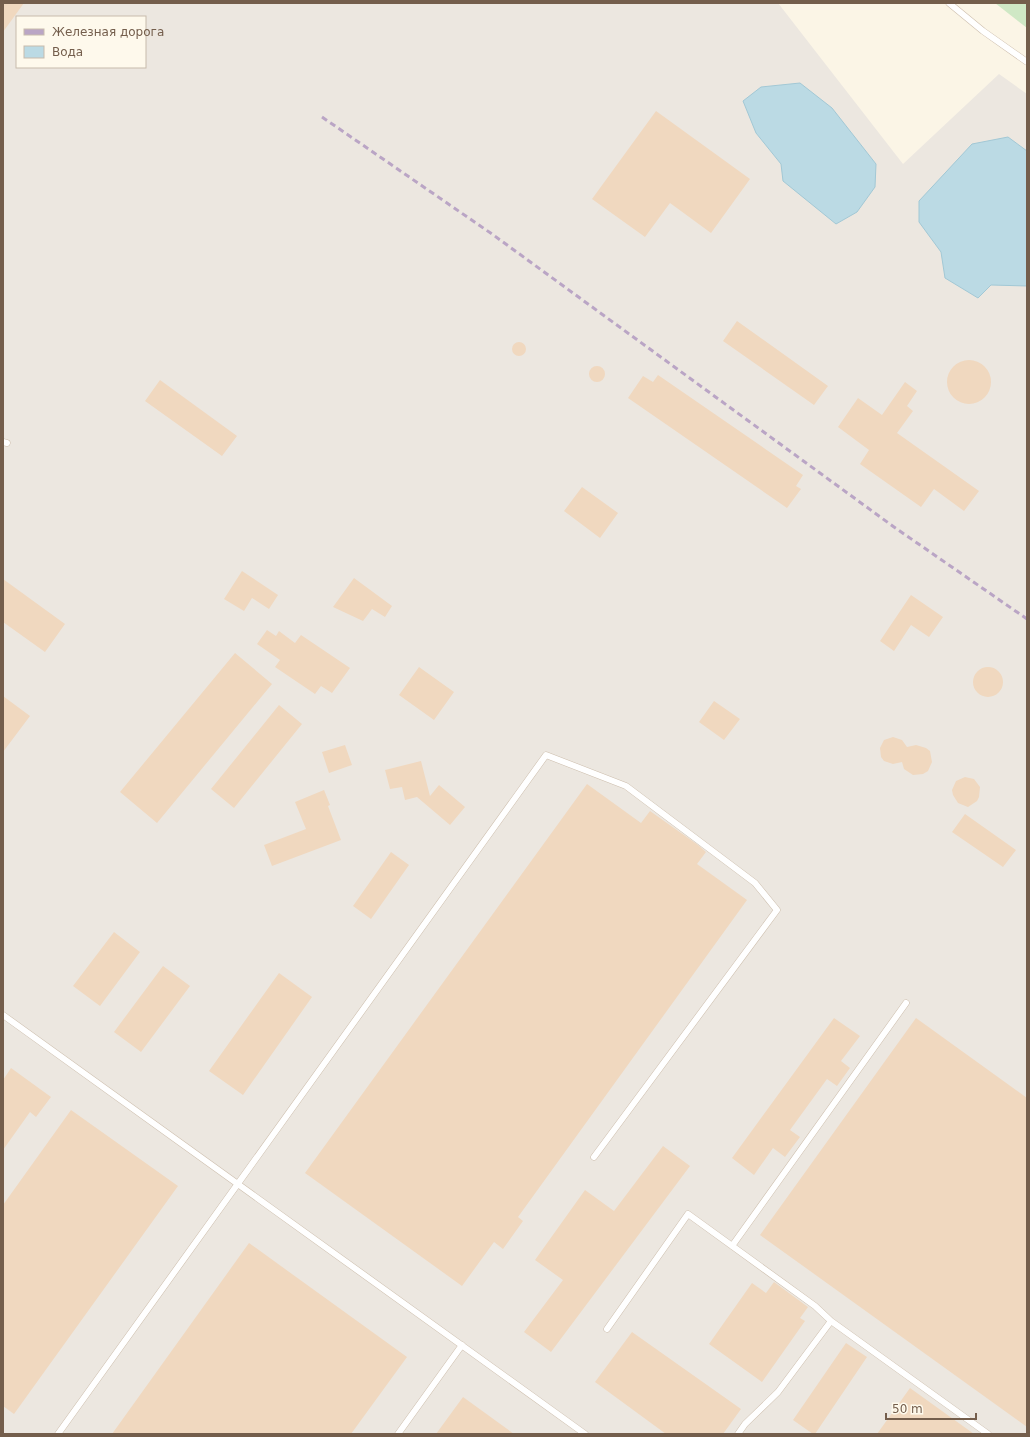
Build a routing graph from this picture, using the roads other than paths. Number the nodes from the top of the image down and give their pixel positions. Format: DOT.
graph roads {
  1 [pos="949,3"];
  2 [pos="1027,62"];
  3 [pos="906,1003"];
  4 [pos="3,1015"];
  5 [pos="594,1157"];
  6 [pos="237,1184"];
  7 [pos="732,1246"];
  8 [pos="831,1321"];
  9 [pos="607,1329"];
  10 [pos="462,1345"];
  11 [pos="581,1433"];
  12 [pos="58,1434"];
  13 [pos="398,1434"];
  14 [pos="738,1434"];
  15 [pos="988,1434"];
  1 -- 2 [label="lane"];
  3 -- 7 [label="lane"];
  4 -- 6 [label="lane"];
  5 -- 6 [label="lane"];
  6 -- 10 [label="lane"];
  6 -- 12 [label="lane"];
  7 -- 8 [label="lane"];
  7 -- 9 [label="lane"];
  8 -- 14 [label="lane"];
  8 -- 15 [label="lane"];
  10 -- 11 [label="lane"];
  10 -- 13 [label="lane"];
}
